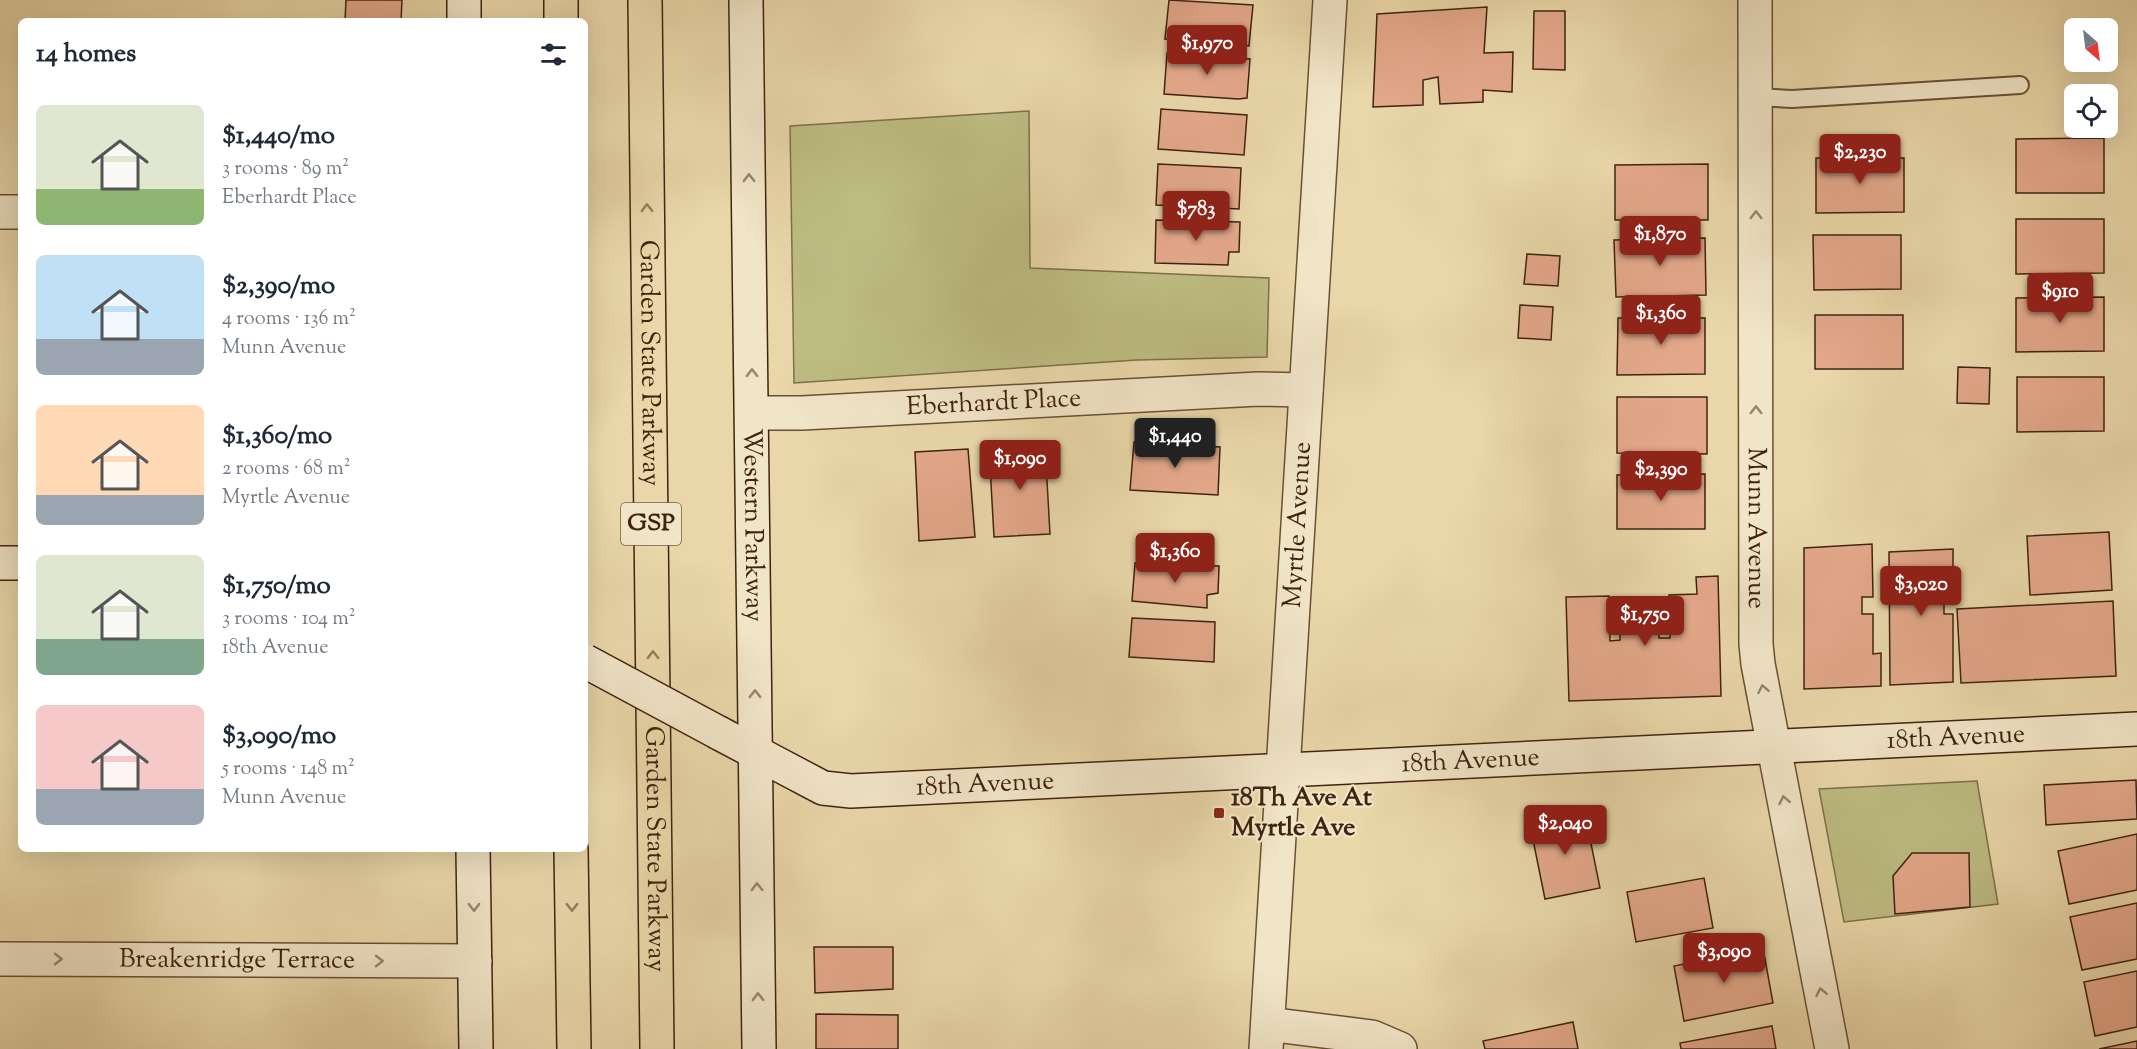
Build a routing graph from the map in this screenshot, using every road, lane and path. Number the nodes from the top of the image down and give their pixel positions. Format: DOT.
graph roads {
  1 [pos="464,0"];
  2 [pos="561,0"];
  3 [pos="645,0"];
  4 [pos="746,0"];
  5 [pos="1330,0"];
  6 [pos="1755,0"];
  7 [pos="464,18"];
  8 [pos="561,18"];
  9 [pos="2020,85"];
  10 [pos="1756,97"];
  11 [pos="0,212"];
  12 [pos="18,212"];
  13 [pos="1306,390"];
  14 [pos="752,413"];
  15 [pos="0,563"];
  16 [pos="18,563"];
  17 [pos="588,663"];
  18 [pos="2137,729"];
  19 [pos="1773,746"];
  20 [pos="755,752"];
  21 [pos="1283,770"];
  22 [pos="473,852"];
  23 [pos="571,852"];
  24 [pos="0,958"];
  25 [pos="475,961"];
  26 [pos="1267,1036"];
  27 [pos="476,1049"];
  28 [pos="574,1049"];
  29 [pos="657,1049"];
  30 [pos="759,1049"];
  31 [pos="1400,1049"];
  32 [pos="1832,1049"];
  1 -- 7 [label="street"];
  2 -- 8 [label="highway"];
  29 -- 3 [label="highway, Garden State Parkway / GSP, one-way"];
  14 -- 4 [label="street, Western Parkway, one-way"];
  5 -- 13 [label="street, Myrtle Avenue"];
  6 -- 10 [label="street, Munn Avenue"];
  9 -- 10 [label="lane"];
  19 -- 10 [label="street, Munn Avenue, one-way"];
  11 -- 12 [label="street"];
  13 -- 14 [label="street, Eberhardt Place"];
  13 -- 21 [label="street, Myrtle Avenue"];
  20 -- 14 [label="street, Western Parkway, one-way"];
  15 -- 16 [label="street"];
  17 -- 20 [label="street, 18th Avenue, bridge"];
  18 -- 19 [label="street, 18th Avenue"];
  19 -- 21 [label="street, 18th Avenue"];
  32 -- 19 [label="street, Munn Avenue, one-way"];
  20 -- 21 [label="street, 18th Avenue"];
  30 -- 20 [label="street, Western Parkway, one-way"];
  21 -- 26 [label="street, Myrtle Avenue"];
  22 -- 25 [label="street, one-way"];
  23 -- 28 [label="highway, one-way"];
  24 -- 25 [label="street, Breakenridge Terrace, one-way"];
  25 -- 27 [label="street"];
  26 -- 31 [label="street"];
}
